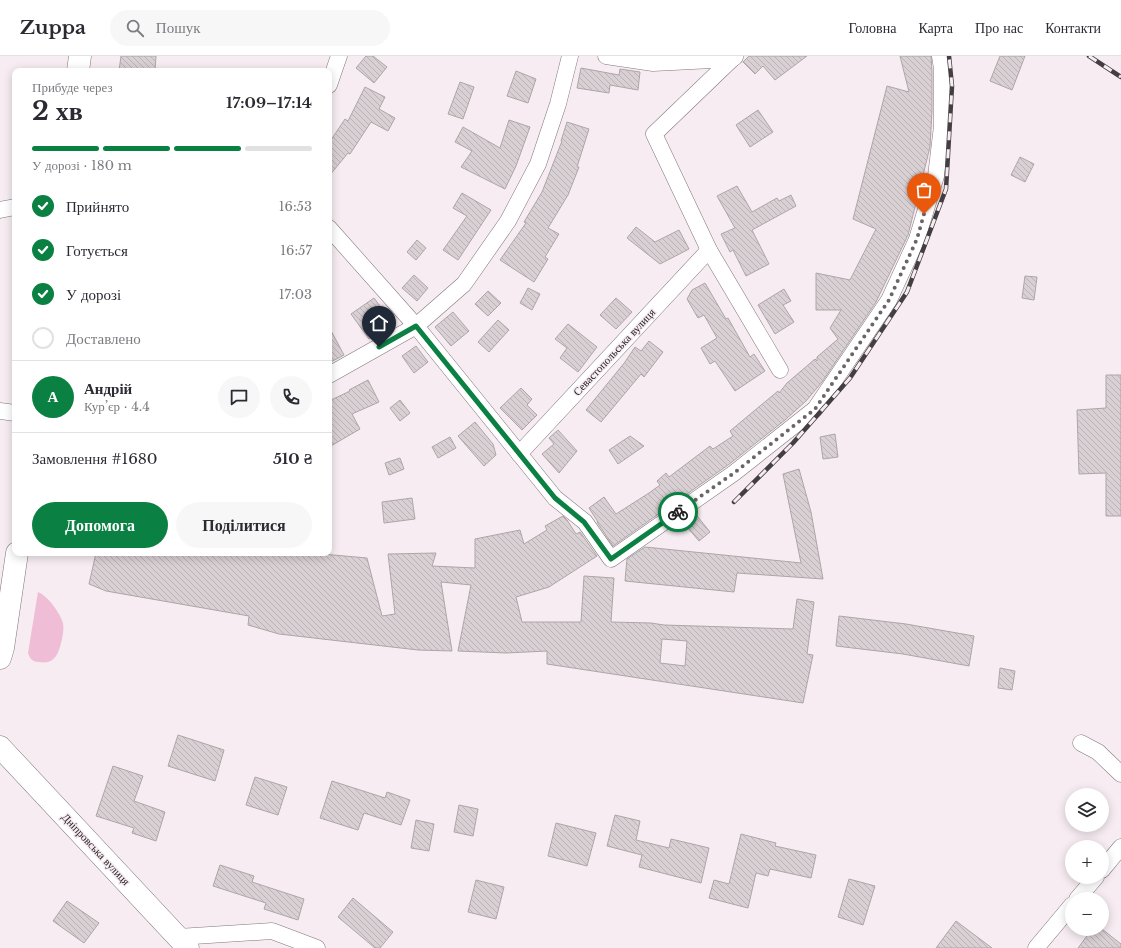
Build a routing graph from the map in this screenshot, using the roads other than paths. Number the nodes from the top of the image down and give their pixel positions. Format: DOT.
graph roads {
  1 [pos="80,56"];
  2 [pos="339,56"];
  3 [pos="570,56"];
  4 [pos="606,56"];
  5 [pos="940,56"];
  6 [pos="734,58"];
  7 [pos="78,68"];
  8 [pos="332,76"];
  9 [pos="12,208"];
  10 [pos="0,210"];
  11 [pos="332,231"];
  12 [pos="709,250"];
  13 [pos="416,326"];
  14 [pos="780,370"];
  15 [pos="332,373"];
  16 [pos="0,411"];
  17 [pos="12,413"];
  18 [pos="519,454"];
  19 [pos="17,556"];
  20 [pos="1,651"];
  21 [pos="1081,743"];
  22 [pos="2,748"];
  23 [pos="1121,774"];
  24 [pos="1121,847"];
  25 [pos="1109,862"];
  26 [pos="1090,884"];
  27 [pos="1083,892"];
  28 [pos="1065,913"];
  29 [pos="183,942"];
  30 [pos="317,948"];
  31 [pos="1036,948"];
  1 -- 7 [label="street"];
  2 -- 8 [label="street"];
  3 -- 13 [label="street"];
  4 -- 6 [label="street"];
  5 -- 18 [label="street"];
  6 -- 12 [label="street"];
  9 -- 10 [label="street"];
  11 -- 13 [label="street"];
  12 -- 14 [label="street"];
  12 -- 18 [label="street, Севастопольська вулиця"];
  13 -- 15 [label="street"];
  13 -- 18 [label="street"];
  16 -- 17 [label="street"];
  19 -- 20 [label="street"];
  21 -- 23 [label="street"];
  22 -- 29 [label="street, Дніпровська вулиця"];
  24 -- 25 [label="street"];
  26 -- 27 [label="street"];
  28 -- 31 [label="street"];
  29 -- 30 [label="street"];
}
